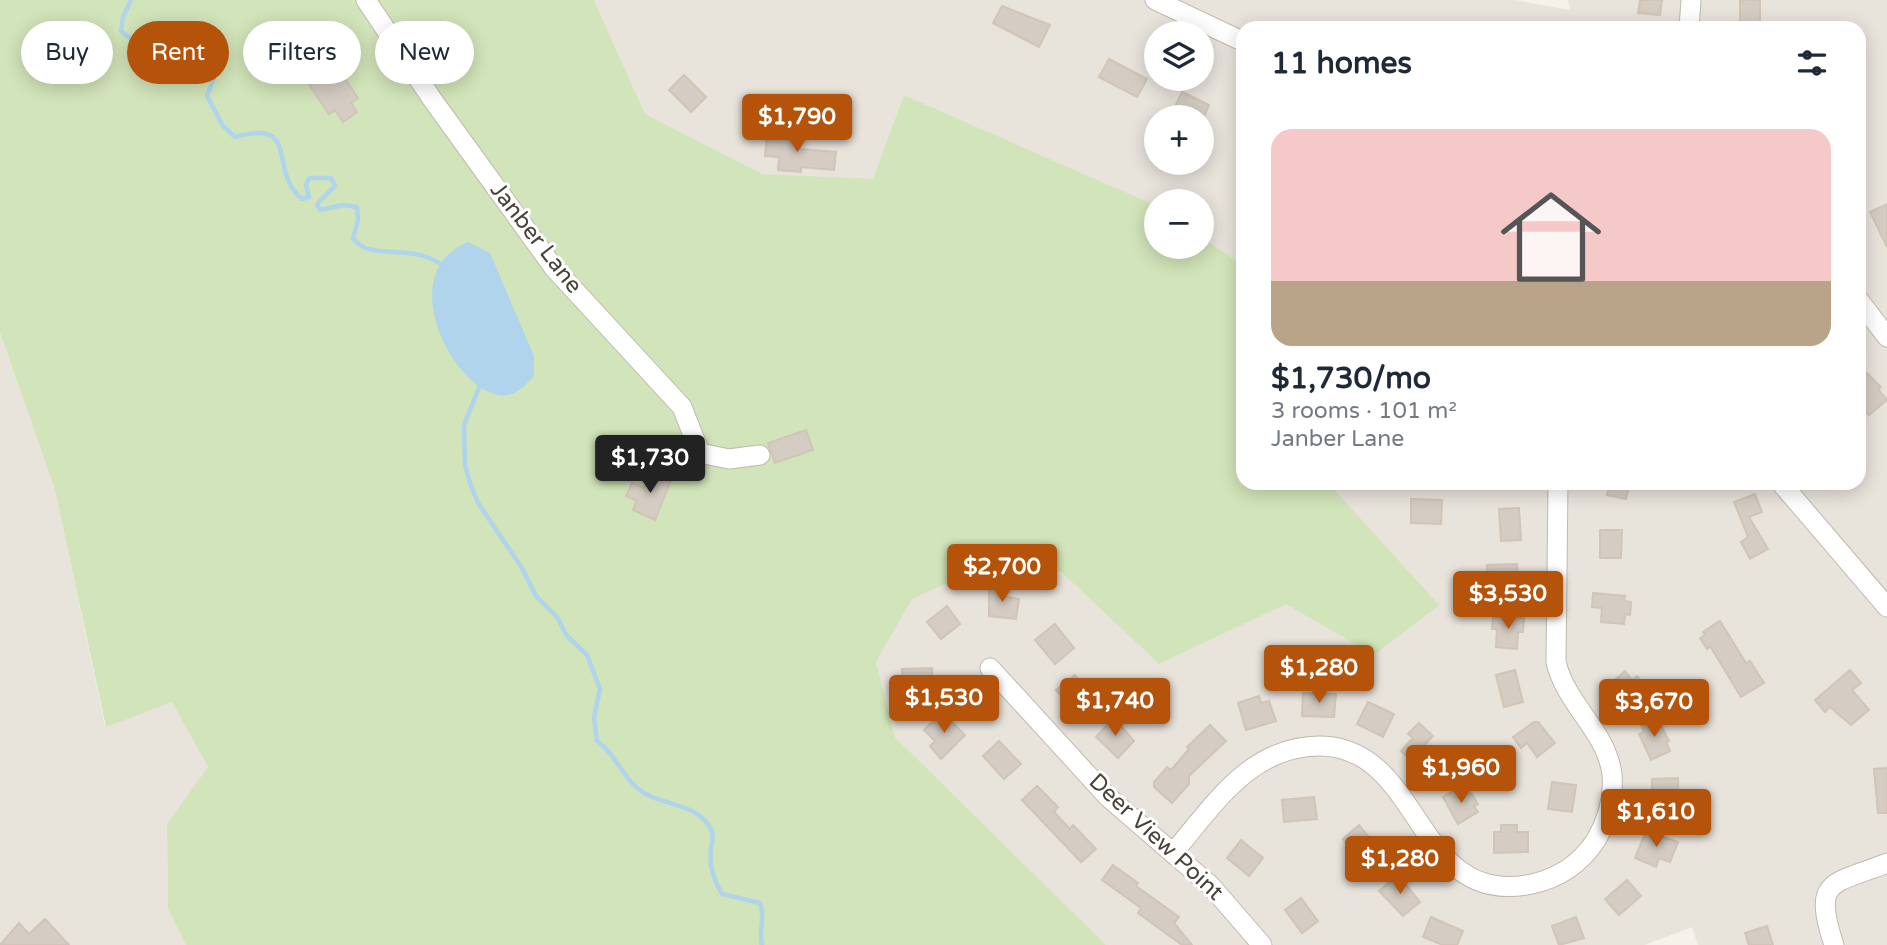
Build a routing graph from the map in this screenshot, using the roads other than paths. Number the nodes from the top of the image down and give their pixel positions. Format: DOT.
graph roads {
  1 [pos="366,0"];
  2 [pos="1155,0"];
  3 [pos="1690,0"];
  4 [pos="1689,21"];
  5 [pos="1236,38"];
  6 [pos="1866,309"];
  7 [pos="1887,337"];
  8 [pos="760,455"];
  9 [pos="1558,490"];
  10 [pos="1787,490"];
  11 [pos="1887,607"];
  12 [pos="990,668"];
  13 [pos="1173,853"];
  14 [pos="1887,863"];
  15 [pos="1262,945"];
  16 [pos="1834,945"];
  1 -- 8 [label="street, Janber Lane"];
  2 -- 5 [label="street"];
  3 -- 4 [label="street"];
  6 -- 7 [label="street"];
  9 -- 13 [label="street"];
  10 -- 11 [label="street"];
  12 -- 13 [label="street, Deer View Point"];
  13 -- 15 [label="street, Deer View Point"];
  14 -- 16 [label="street"];
}
